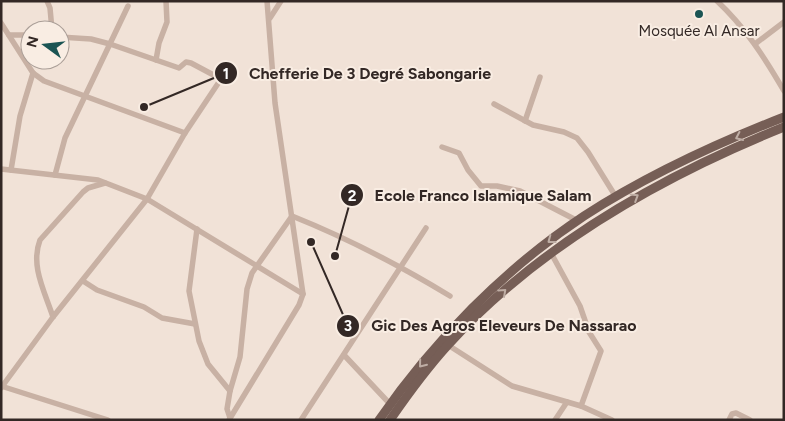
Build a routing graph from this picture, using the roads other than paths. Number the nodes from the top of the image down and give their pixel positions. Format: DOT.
graph roads {
  1 [pos="47,1"];
  2 [pos="166,1"];
  3 [pos="267,1"];
  4 [pos="282,1"];
  5 [pos="717,1"];
  6 [pos="128,6"];
  7 [pos="269,18"];
  8 [pos="51,20"];
  9 [pos="784,22"];
  10 [pos="1,23"];
  11 [pos="9,35"];
  12 [pos="20,35"];
  13 [pos="70,37"];
  14 [pos="110,44"];
  15 [pos="755,44"];
  16 [pos="156,60"];
  17 [pos="228,64"];
  18 [pos="33,72"];
  19 [pos="540,77"];
  20 [pos="221,79"];
  21 [pos="784,91"];
  22 [pos="86,95"];
  23 [pos="494,104"];
  24 [pos="784,117"];
  25 [pos="525,121"];
  26 [pos="784,127"];
  27 [pos="185,133"];
  28 [pos="442,147"];
  29 [pos="1,169"];
  30 [pos="11,170"];
  31 [pos="55,175"];
  32 [pos="85,178"];
  33 [pos="105,183"];
  34 [pos="88,188"];
  35 [pos="616,197"];
  36 [pos="147,199"];
  37 [pos="292,216"];
  38 [pos="578,221"];
  39 [pos="426,228"];
  40 [pos="197,229"];
  41 [pos="551,254"];
  42 [pos="256,265"];
  43 [pos="402,266"];
  44 [pos="83,281"];
  45 [pos="303,294"];
  46 [pos="450,296"];
  47 [pos="53,317"];
  48 [pos="195,324"];
  49 [pos="448,345"];
  50 [pos="344,355"];
  51 [pos="2,387"];
  52 [pos="230,390"];
  53 [pos="567,402"];
  54 [pos="390,404"];
  55 [pos="581,406"];
  56 [pos="230,419"];
  57 [pos="108,420"];
  58 [pos="301,420"];
  59 [pos="379,420"];
  60 [pos="390,420"];
  61 [pos="554,420"];
  62 [pos="612,420"];
  63 [pos="729,420"];
  64 [pos="750,420"];
  1 -- 8 [label="street"];
  2 -- 16 [label="street"];
  3 -- 7 [label="street"];
  4 -- 7 [label="street"];
  5 -- 15 [label="street"];
  6 -- 14 [label="street"];
  7 -- 37 [label="street"];
  9 -- 15 [label="street"];
  10 -- 11 [label="street"];
  11 -- 12 [label="street"];
  11 -- 18 [label="street"];
  13 -- 14 [label="street"];
  14 -- 16 [label="street"];
  14 -- 22 [label="street"];
  15 -- 21 [label="street"];
  16 -- 20 [label="street"];
  17 -- 20 [label="street"];
  18 -- 22 [label="street"];
  18 -- 30 [label="street"];
  19 -- 25 [label="street"];
  20 -- 27 [label="street"];
  22 -- 27 [label="street"];
  22 -- 31 [label="street"];
  23 -- 25 [label="street"];
  24 -- 35 [label="main road, one-way"];
  25 -- 35 [label="street"];
  41 -- 26 [label="main road, one-way"];
  27 -- 36 [label="street"];
  28 -- 38 [label="street"];
  29 -- 30 [label="street"];
  30 -- 31 [label="street"];
  31 -- 32 [label="street"];
  32 -- 33 [label="street"];
  32 -- 34 [label="street"];
  33 -- 34 [label="street"];
  33 -- 36 [label="street"];
  34 -- 47 [label="street"];
  35 -- 38 [label="main road"];
  36 -- 40 [label="street"];
  36 -- 44 [label="street"];
  37 -- 42 [label="street"];
  37 -- 43 [label="street"];
  37 -- 45 [label="street"];
  38 -- 54 [label="main road, one-way"];
  39 -- 43 [label="street"];
  40 -- 42 [label="street"];
  40 -- 48 [label="street"];
  49 -- 41 [label="main road, one-way"];
  41 -- 55 [label="street"];
  42 -- 45 [label="street"];
  42 -- 52 [label="street"];
  43 -- 46 [label="street"];
  43 -- 50 [label="street"];
  44 -- 47 [label="street"];
  44 -- 48 [label="street"];
  45 -- 56 [label="street"];
  47 -- 51 [label="street"];
  48 -- 52 [label="street"];
  49 -- 53 [label="street"];
  49 -- 60 [label="main road"];
  50 -- 54 [label="street"];
  50 -- 58 [label="street"];
  51 -- 57 [label="street"];
  52 -- 56 [label="street"];
  53 -- 55 [label="street"];
  53 -- 61 [label="street"];
  54 -- 59 [label="main road"];
  55 -- 62 [label="street"];
  63 -- 64 [label="street"];
}
